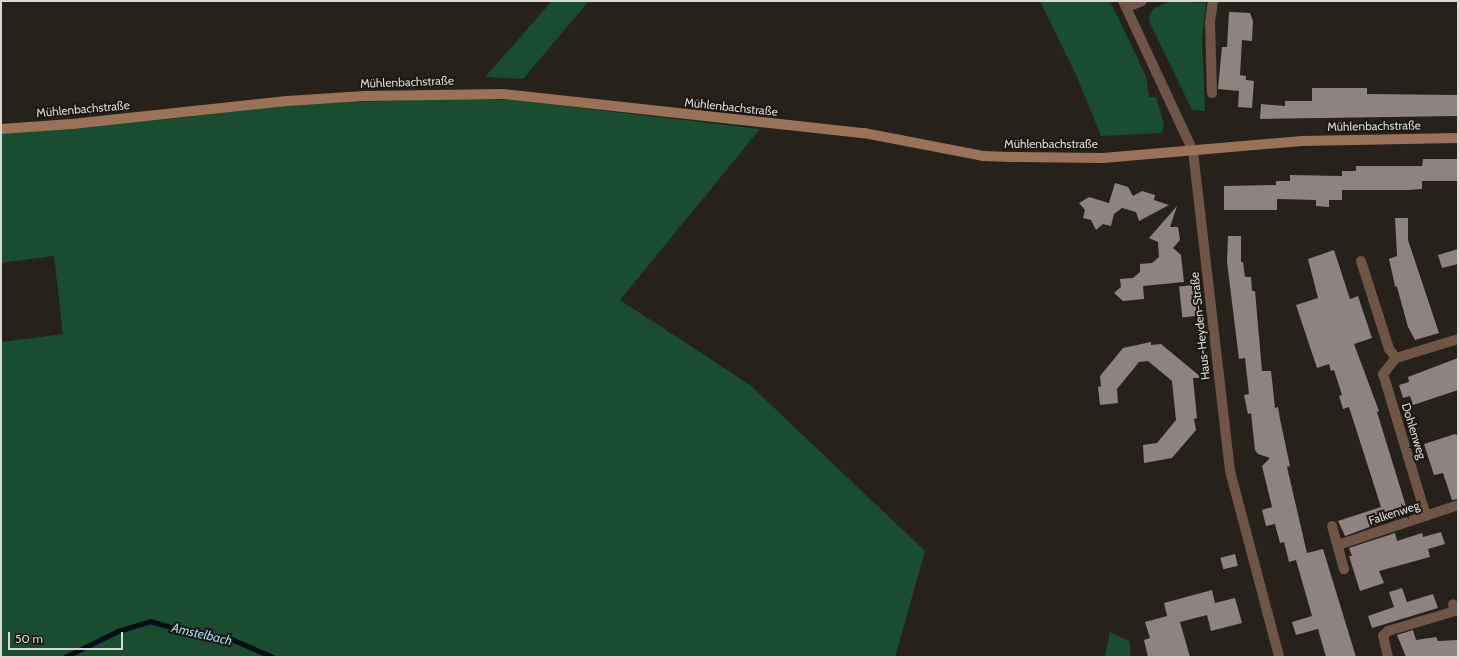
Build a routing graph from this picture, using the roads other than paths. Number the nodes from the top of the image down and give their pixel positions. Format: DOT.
graph roads {
  1 [pos="1142,1"];
  2 [pos="1213,1"];
  3 [pos="1125,4"];
  4 [pos="1212,93"];
  5 [pos="1,129"];
  6 [pos="1458,138"];
  7 [pos="1193,151"];
  8 [pos="1361,261"];
  9 [pos="1458,340"];
  10 [pos="1396,358"];
  11 [pos="1458,505"];
  12 [pos="1426,516"];
  13 [pos="1332,526"];
  14 [pos="1338,545"];
  15 [pos="1344,569"];
  16 [pos="1453,604"];
  17 [pos="1279,657"];
  18 [pos="1388,657"];
  1 -- 3 [label="street"];
  2 -- 4 [label="street"];
  3 -- 7 [label="street, Haus-Heyden-Straße"];
  5 -- 7 [label="street, Mühlenbachstraße"];
  6 -- 7 [label="street, Mühlenbachstraße"];
  7 -- 17 [label="street, Haus-Heyden-Straße"];
  8 -- 10 [label="street"];
  9 -- 10 [label="street"];
  10 -- 12 [label="street, Dohlenweg"];
  11 -- 12 [label="street, Falkenweg"];
  12 -- 14 [label="street, Falkenweg"];
  13 -- 14 [label="street"];
  14 -- 15 [label="street"];
  16 -- 18 [label="street"];
}
